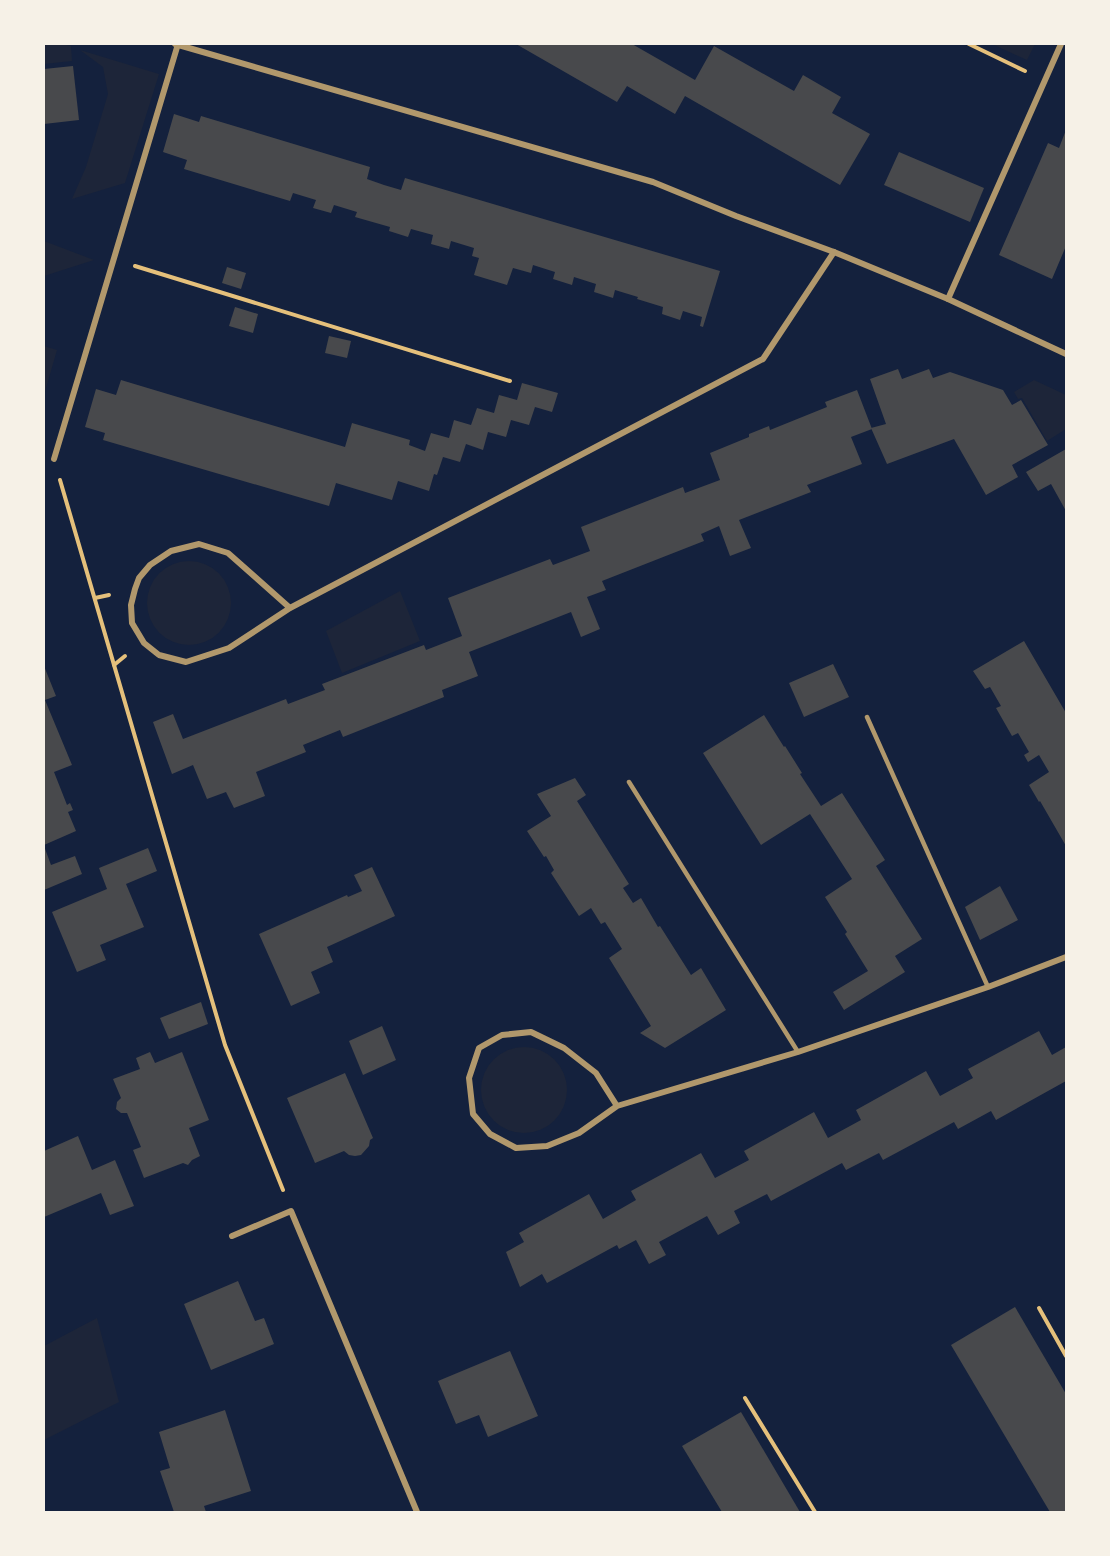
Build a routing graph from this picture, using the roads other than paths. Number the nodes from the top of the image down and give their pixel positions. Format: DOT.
graph roads {
  1 [pos="177,44"];
  2 [pos="1060,44"];
  3 [pos="834,252"];
  4 [pos="948,299"];
  5 [pos="1066,354"];
  6 [pos="54,459"];
  7 [pos="290,608"];
  8 [pos="867,717"];
  9 [pos="629,782"];
  10 [pos="1066,957"];
  11 [pos="988,987"];
  12 [pos="798,1052"];
  13 [pos="617,1106"];
  14 [pos="232,1236"];
  15 [pos="417,1512"];
  1 -- 3 [label="street"];
  1 -- 6 [label="street"];
  2 -- 4 [label="street"];
  3 -- 4 [label="street"];
  3 -- 7 [label="street"];
  4 -- 5 [label="street"];
  7 -- 7 [label="street"];
  8 -- 11 [label="lane"];
  9 -- 12 [label="lane"];
  10 -- 11 [label="street"];
  11 -- 12 [label="street"];
  12 -- 13 [label="street"];
  13 -- 13 [label="street"];
  14 -- 15 [label="street"];
}
